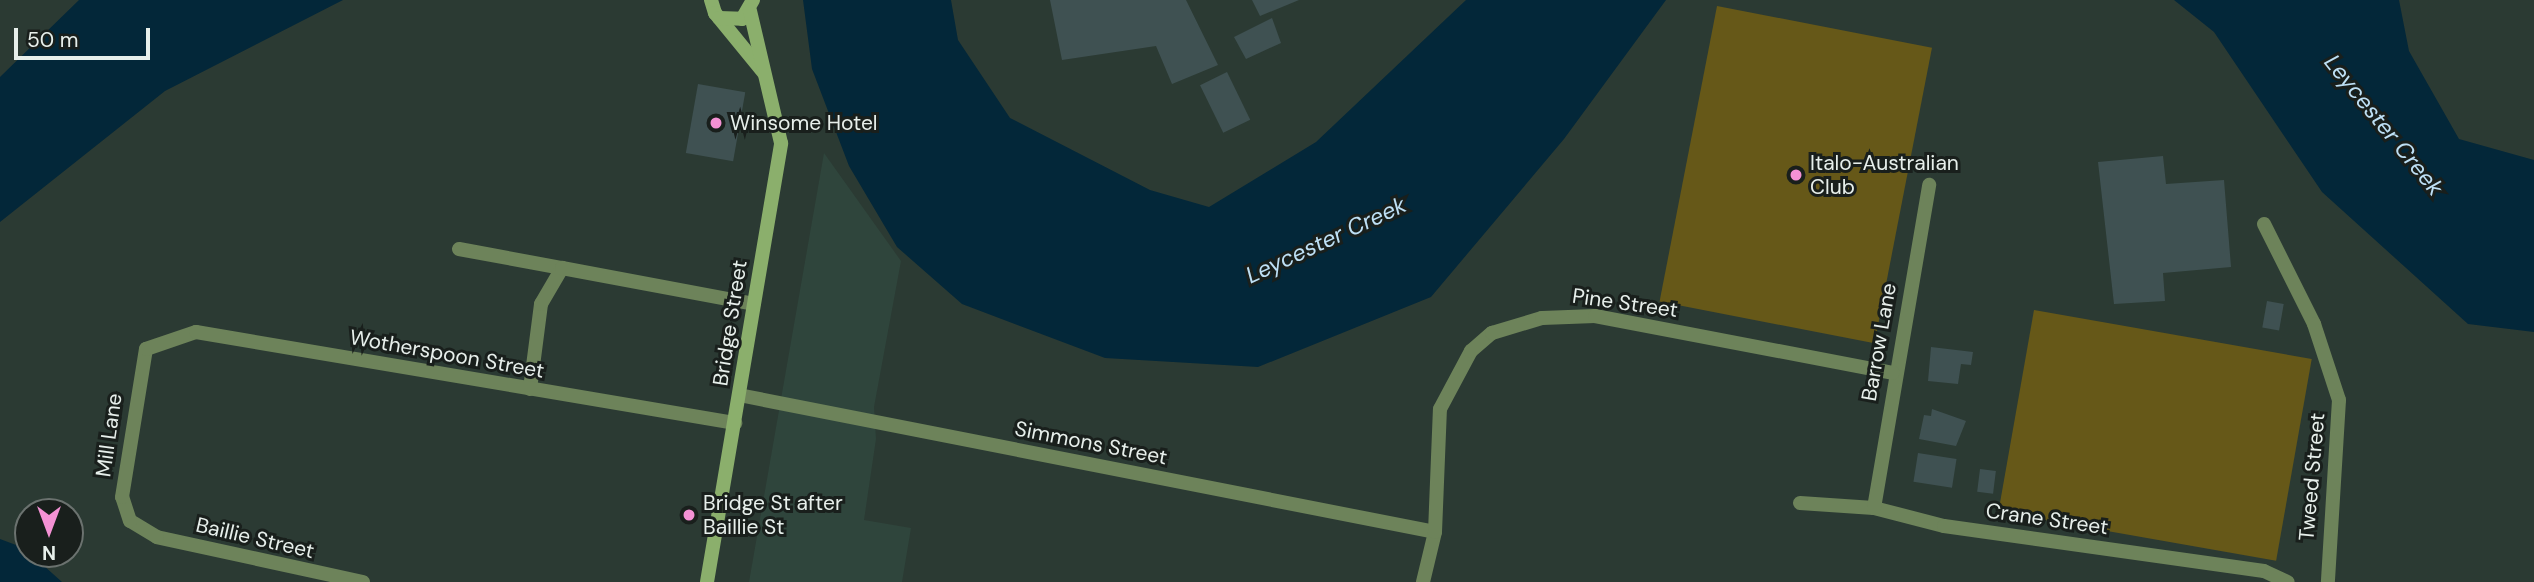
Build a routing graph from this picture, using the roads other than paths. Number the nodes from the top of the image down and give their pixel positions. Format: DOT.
graph roads {
  1 [pos="711,0"];
  2 [pos="752,3"];
  3 [pos="719,18"];
  4 [pos="764,73"];
  5 [pos="1929,185"];
  6 [pos="2264,224"];
  7 [pos="459,249"];
  8 [pos="562,268"];
  9 [pos="754,304"];
  10 [pos="153,344"];
  11 [pos="1893,373"];
  12 [pos="530,389"];
  13 [pos="739,395"];
  14 [pos="735,423"];
  15 [pos="1800,503"];
  16 [pos="1874,508"];
  17 [pos="139,531"];
  18 [pos="1434,532"];
  19 [pos="363,582"];
  20 [pos="707,582"];
  21 [pos="1423,582"];
  22 [pos="2287,582"];
  23 [pos="2328,582"];
  1 -- 3 [label="main road, Bridge Street"];
  2 -- 3 [label="main road"];
  2 -- 4 [label="main road, Bridge Street"];
  3 -- 4 [label="main road, Bridge Street"];
  4 -- 9 [label="main road, Bridge Street"];
  5 -- 11 [label="street, Barrow Lane"];
  6 -- 23 [label="street, Tweed Street"];
  7 -- 8 [label="street"];
  8 -- 9 [label="street"];
  8 -- 12 [label="street"];
  9 -- 13 [label="main road, Bridge Street"];
  10 -- 12 [label="street, Wotherspoon Street"];
  10 -- 17 [label="street, Mill Lane"];
  11 -- 16 [label="street, Barrow Lane"];
  11 -- 18 [label="street, Pine Street"];
  12 -- 14 [label="street, Wotherspoon Street"];
  13 -- 14 [label="main road, Bridge Street"];
  13 -- 18 [label="street, Simmons Street"];
  14 -- 20 [label="main road, Bridge Street"];
  15 -- 16 [label="street, Crane Street"];
  16 -- 22 [label="street, Crane Street"];
  17 -- 19 [label="street, Baillie Street"];
  18 -- 21 [label="street, Pine Street"];
}
